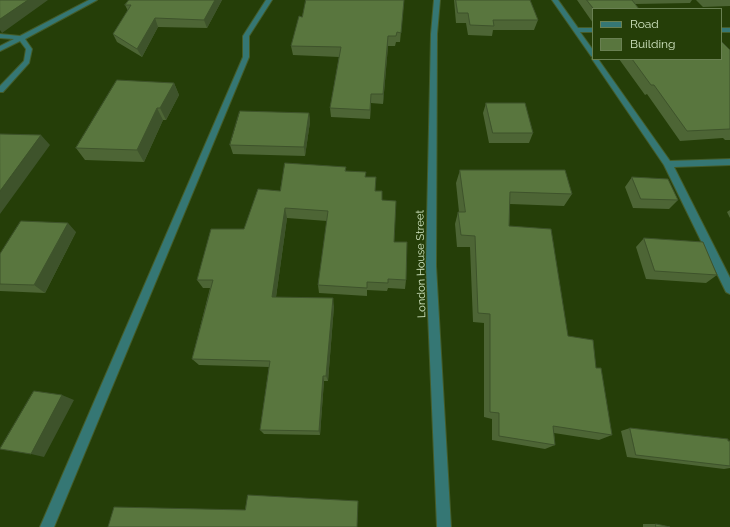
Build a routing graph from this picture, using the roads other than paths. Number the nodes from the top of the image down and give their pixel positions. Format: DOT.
graph roads {
  1 [pos="94,0"];
  2 [pos="269,0"];
  3 [pos="437,0"];
  4 [pos="555,0"];
  5 [pos="575,30"];
  6 [pos="592,30"];
  7 [pos="0,36"];
  8 [pos="21,38"];
  9 [pos="0,49"];
  10 [pos="592,54"];
  11 [pos="597,60"];
  12 [pos="0,90"];
  13 [pos="730,162"];
  14 [pos="668,164"];
  15 [pos="730,289"];
  16 [pos="47,527"];
  17 [pos="444,527"];
  1 -- 8 [label="street"];
  2 -- 16 [label="street"];
  3 -- 17 [label="street, London House Street"];
  4 -- 5 [label="street"];
  5 -- 6 [label="street"];
  5 -- 10 [label="street"];
  7 -- 8 [label="street"];
  8 -- 9 [label="street"];
  8 -- 12 [label="street"];
  11 -- 14 [label="street"];
  13 -- 14 [label="street"];
  14 -- 15 [label="street"];
}
